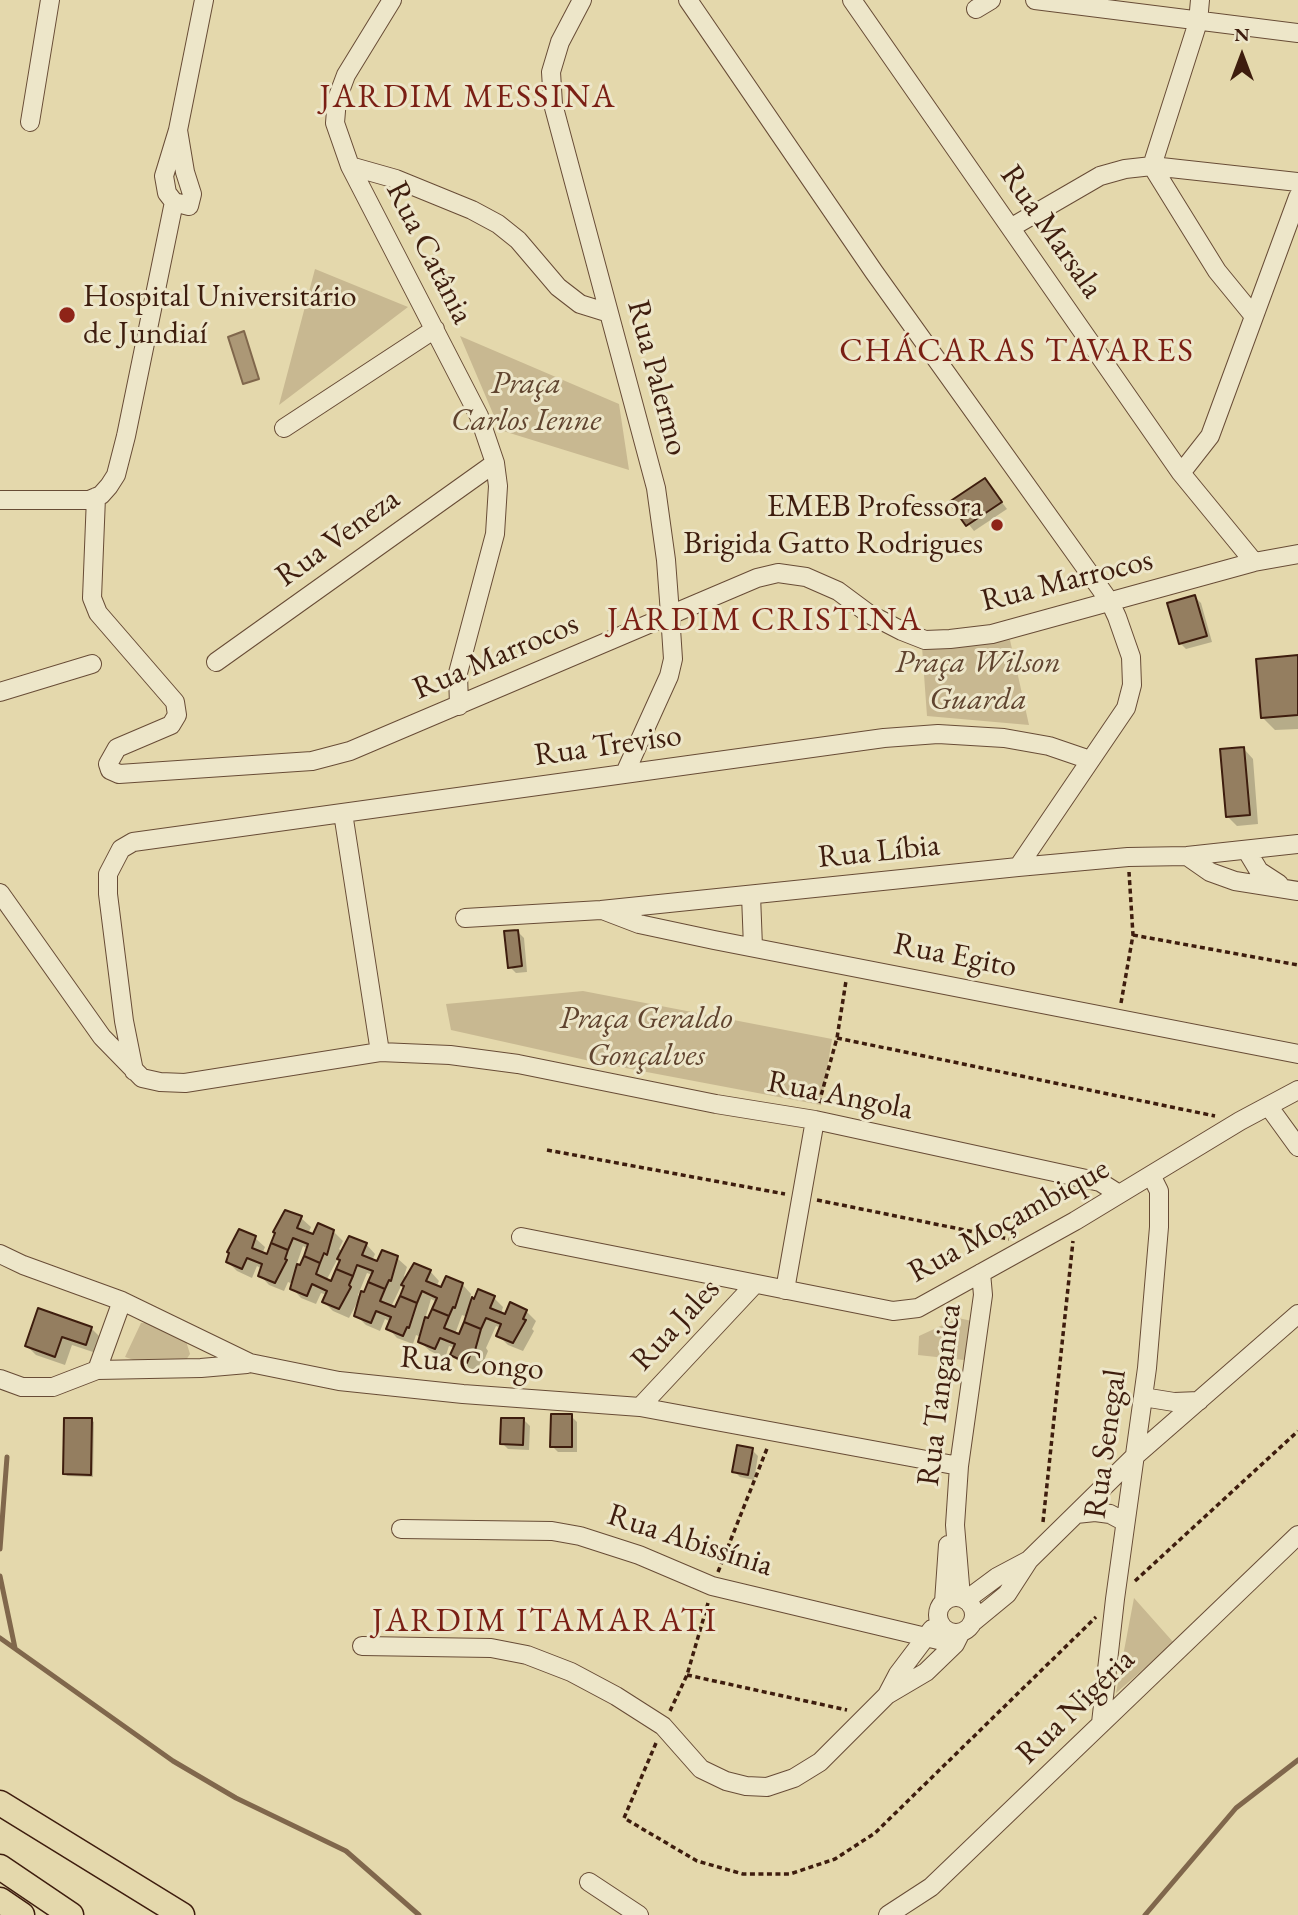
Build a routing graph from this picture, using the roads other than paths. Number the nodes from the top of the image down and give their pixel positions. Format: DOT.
graph roads {
  1 [pos="50,0"];
  2 [pos="204,0"];
  3 [pos="392,0"];
  4 [pos="582,0"];
  5 [pos="688,0"];
  6 [pos="852,0"];
  7 [pos="1035,0"];
  8 [pos="1200,0"];
  9 [pos="1198,22"];
  10 [pos="1298,33"];
  11 [pos="30,122"];
  12 [pos="350,166"];
  13 [pos="1152,166"];
  14 [pos="1298,182"];
  15 [pos="1298,197"];
  16 [pos="1012,227"];
  17 [pos="609,313"];
  18 [pos="1253,315"];
  19 [pos="435,329"];
  20 [pos="284,428"];
  21 [pos="495,463"];
  22 [pos="1181,473"];
  23 [pos="96,497"];
  24 [pos="0,500"];
  25 [pos="1298,554"];
  26 [pos="1254,562"];
  27 [pos="1110,602"];
  28 [pos="670,614"];
  29 [pos="216,662"];
  30 [pos="92,664"];
  31 [pos="0,692"];
  32 [pos="459,706"];
  33 [pos="1090,760"];
  34 [pos="625,773"];
  35 [pos="343,813"];
  36 [pos="1298,844"];
  37 [pos="1247,851"];
  38 [pos="1187,856"];
  39 [pos="1017,867"];
  40 [pos="1293,890"];
  41 [pos="0,893"];
  42 [pos="751,894"];
  43 [pos="601,909"];
  44 [pos="465,918"];
  45 [pos="752,947"];
  46 [pos="380,1052"];
  47 [pos="1298,1054"];
  48 [pos="134,1071"];
  49 [pos="1298,1090"];
  50 [pos="1269,1107"];
  51 [pos="815,1120"];
  52 [pos="1298,1147"];
  53 [pos="1151,1175"];
  54 [pos="1119,1194"];
  55 [pos="521,1237"];
  56 [pos="0,1254"];
  57 [pos="981,1273"];
  58 [pos="755,1284"];
  59 [pos="785,1290"];
  60 [pos="122,1301"];
  61 [pos="1298,1314"];
  62 [pos="250,1363"];
  63 [pos="97,1370"];
  64 [pos="0,1380"];
  65 [pos="1143,1397"];
  66 [pos="1199,1401"];
  67 [pos="640,1407"];
  68 [pos="1134,1457"];
  69 [pos="959,1466"];
  70 [pos="1076,1514"];
  71 [pos="1125,1522"];
  72 [pos="401,1529"];
  73 [pos="1298,1535"];
  74 [pos="1035,1555"];
  75 [pos="952,1605"];
  76 [pos="963,1633"];
  77 [pos="928,1636"];
  78 [pos="362,1646"];
  79 [pos="887,1695"];
  80 [pos="1101,1723"];
  81 [pos="2,1803"];
  82 [pos="0,1867"];
  83 [pos="589,1882"];
  84 [pos="63,1909"];
  85 [pos="83,1915"];
  86 [pos="182,1915"];
  87 [pos="639,1915"];
  88 [pos="888,1915"];
  1 -- 11 [label="street"];
  2 -- 23 [label="street"];
  3 -- 12 [label="street, Rua Catânia"];
  4 -- 17 [label="street, Rua Palermo"];
  5 -- 27 [label="street"];
  6 -- 16 [label="street, Rua Marsala"];
  7 -- 9 [label="street"];
  8 -- 9 [label="street"];
  9 -- 10 [label="street"];
  9 -- 13 [label="street"];
  12 -- 17 [label="street"];
  12 -- 19 [label="street, Rua Catânia"];
  13 -- 14 [label="street"];
  13 -- 16 [label="street"];
  13 -- 18 [label="street"];
  15 -- 18 [label="street"];
  16 -- 22 [label="street, Rua Marsala"];
  17 -- 28 [label="street, Rua Palermo"];
  18 -- 22 [label="street"];
  19 -- 20 [label="street"];
  19 -- 21 [label="street, Rua Catânia"];
  21 -- 29 [label="street, Rua Veneza"];
  21 -- 32 [label="street, Rua Catânia"];
  22 -- 26 [label="street, Rua Marsala"];
  23 -- 24 [label="street"];
  23 -- 32 [label="street, Rua Marrocos"];
  25 -- 26 [label="street, Rua Marrocos"];
  26 -- 27 [label="street, Rua Marrocos"];
  27 -- 28 [label="street, Rua Marrocos"];
  27 -- 33 [label="street"];
  28 -- 32 [label="street, Rua Marrocos"];
  28 -- 34 [label="street, Rua Palermo"];
  30 -- 31 [label="street"];
  33 -- 34 [label="street, Rua Treviso"];
  33 -- 39 [label="street"];
  34 -- 35 [label="street, Rua Treviso"];
  35 -- 46 [label="street"];
  35 -- 48 [label="street, Rua Treviso"];
  36 -- 37 [label="street, Rua Líbia"];
  37 -- 38 [label="street, Rua Líbia"];
  37 -- 40 [label="street"];
  38 -- 39 [label="street, Rua Líbia"];
  38 -- 40 [label="street"];
  39 -- 42 [label="street, Rua Líbia"];
  41 -- 48 [label="street"];
  42 -- 43 [label="street, Rua Líbia"];
  42 -- 45 [label="street"];
  43 -- 44 [label="street, Rua Líbia"];
  43 -- 45 [label="street, Rua Egito"];
  45 -- 47 [label="street, Rua Egito"];
  46 -- 48 [label="street, Rua Angola"];
  46 -- 51 [label="street, Rua Angola"];
  49 -- 50 [label="street, Rua Moçambique"];
  50 -- 52 [label="street"];
  50 -- 53 [label="street, Rua Moçambique"];
  51 -- 54 [label="street, Rua Angola"];
  51 -- 59 [label="street"];
  53 -- 54 [label="street, Rua Moçambique"];
  53 -- 65 [label="street, Rua Senegal"];
  54 -- 57 [label="street, Rua Moçambique"];
  55 -- 58 [label="street, Rua Moçambique"];
  56 -- 60 [label="street, Rua Congo"];
  57 -- 59 [label="street, Rua Moçambique"];
  57 -- 69 [label="street, Rua Tanganica"];
  58 -- 59 [label="street, Rua Moçambique"];
  58 -- 67 [label="street, Rua Jales"];
  60 -- 62 [label="street, Rua Congo"];
  60 -- 63 [label="street"];
  61 -- 66 [label="street"];
  62 -- 63 [label="street"];
  62 -- 67 [label="street, Rua Congo"];
  63 -- 64 [label="street"];
  65 -- 66 [label="street"];
  65 -- 68 [label="street, Rua Senegal"];
  66 -- 68 [label="street"];
  67 -- 69 [label="street, Rua Congo"];
  68 -- 70 [label="street"];
  68 -- 71 [label="street, Rua Senegal"];
  69 -- 75 [label="street, Rua Tanganica"];
  70 -- 71 [label="street"];
  70 -- 74 [label="street"];
  71 -- 80 [label="street, Rua Senegal"];
  72 -- 77 [label="street, Rua Abissínia"];
  73 -- 80 [label="street, Rua Nigéria"];
  74 -- 75 [label="street"];
  74 -- 76 [label="street"];
  75 -- 76 [label="street"];
  75 -- 76 [label="street, Rua Tanganica"];
  75 -- 77 [label="street"];
  76 -- 77 [label="street, Rua Abissínia"];
  76 -- 79 [label="street"];
  77 -- 79 [label="street"];
  78 -- 79 [label="street"];
  80 -- 88 [label="street, Rua Nigéria"];
  81 -- 86 [label="highway"];
  82 -- 84 [label="highway"];
  83 -- 87 [label="street"];
  84 -- 85 [label="highway"];
}
